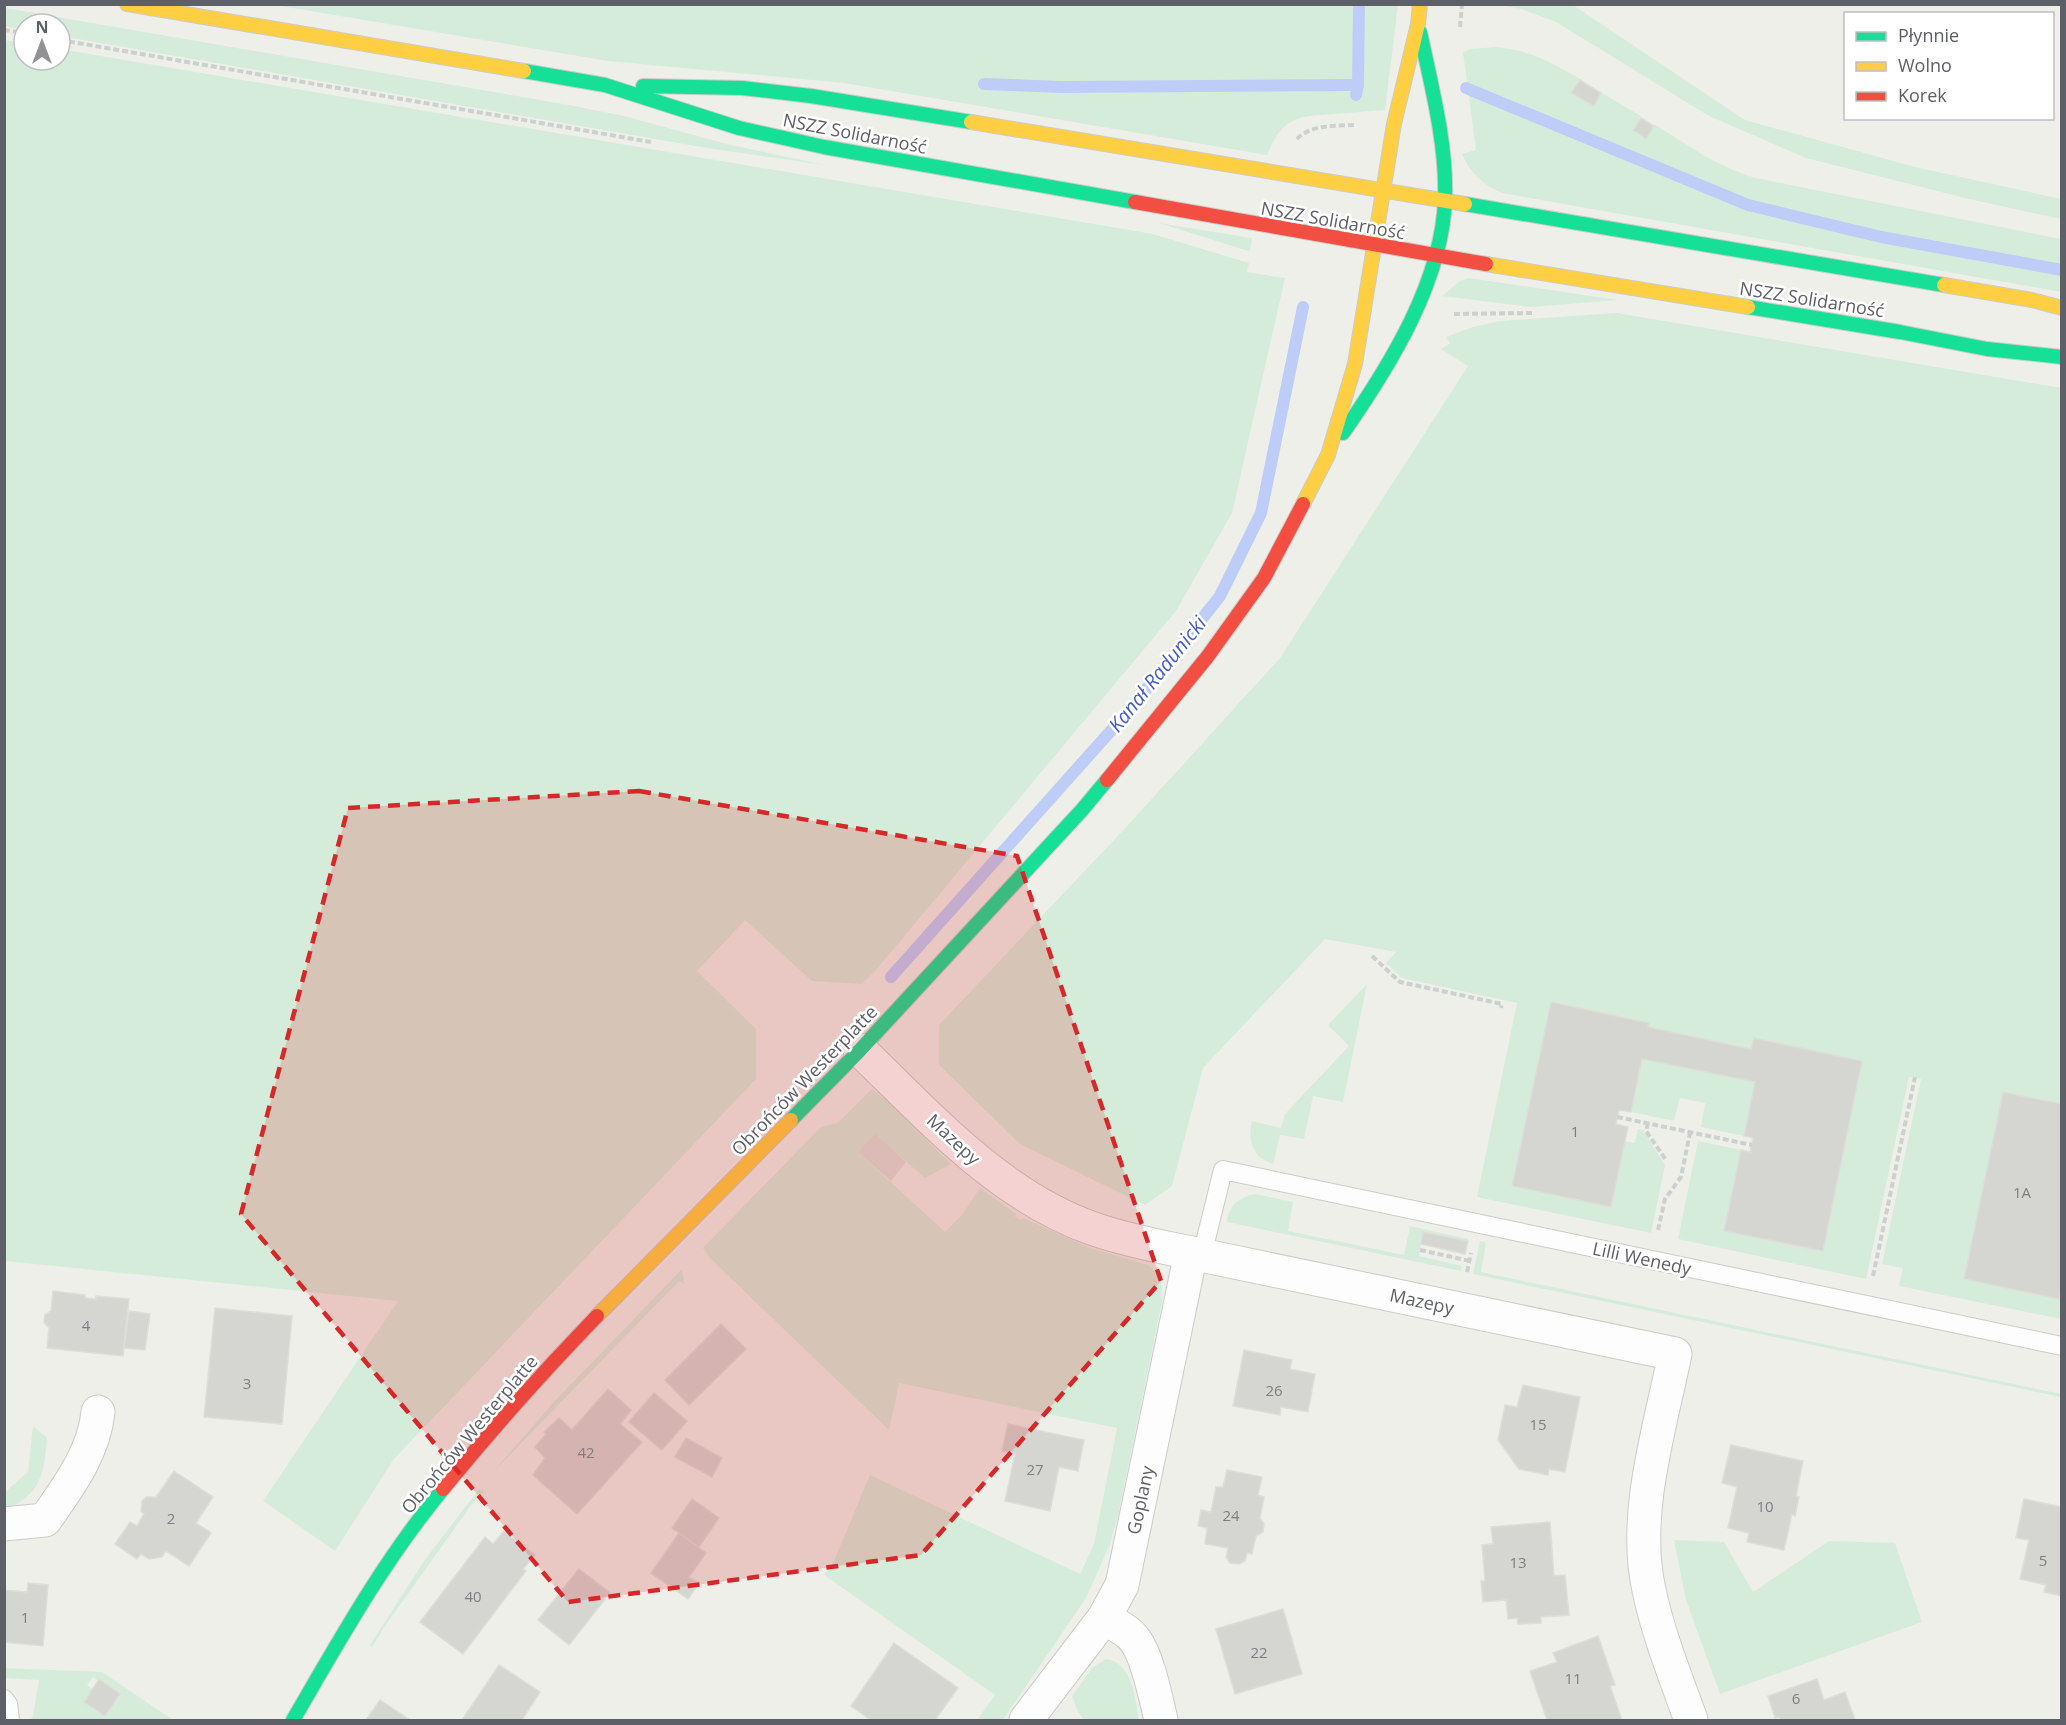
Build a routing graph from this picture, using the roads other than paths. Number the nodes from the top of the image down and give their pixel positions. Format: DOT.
graph roads {
  1 [pos="127,4"];
  2 [pos="1420,4"];
  3 [pos="1418,24"];
  4 [pos="605,85"];
  5 [pos="1383,191"];
  6 [pos="1446,202"];
  7 [pos="1375,245"];
  8 [pos="1435,256"];
  9 [pos="2061,308"];
  10 [pos="2061,357"];
  11 [pos="1328,455"];
  12 [pos="860,1050"];
  13 [pos="1196,1254"];
  14 [pos="2061,1346"];
  15 [pos="98,1412"];
  16 [pos="4,1524"];
  17 [pos="1104,1618"];
  18 [pos="4,1699"];
  19 [pos="10,1720"];
  20 [pos="293,1720"];
  21 [pos="1026,1720"];
  22 [pos="1161,1720"];
  23 [pos="1691,1720"];
  1 -- 4 [label="main road, NSZZ Solidarność"];
  2 -- 3 [label="main road, Obrońców Westerplatte"];
  3 -- 5 [label="main road, Obrońców Westerplatte"];
  3 -- 6 [label="main road, Obrońców Westerplatte"];
  4 -- 5 [label="main road, NSZZ Solidarność"];
  4 -- 7 [label="main road, NSZZ Solidarność"];
  5 -- 6 [label="main road, NSZZ Solidarność"];
  5 -- 7 [label="main road, Obrońców Westerplatte"];
  6 -- 8 [label="main road, Obrońców Westerplatte"];
  6 -- 9 [label="main road, NSZZ Solidarność"];
  7 -- 8 [label="main road, NSZZ Solidarność"];
  7 -- 11 [label="main road, Obrońców Westerplatte"];
  8 -- 10 [label="main road, NSZZ Solidarność"];
  8 -- 11 [label="main road, Obrońców Westerplatte"];
  11 -- 12 [label="main road, Obrońców Westerplatte"];
  12 -- 13 [label="street, Mazepy"];
  12 -- 20 [label="main road, Obrońców Westerplatte"];
  13 -- 14 [label="lane, Lilli Wenedy"];
  13 -- 17 [label="street, Goplany"];
  13 -- 23 [label="street, Mazepy"];
  15 -- 16 [label="street"];
  17 -- 21 [label="street, Goplany"];
  17 -- 22 [label="street"];
  18 -- 19 [label="lane"];
}
